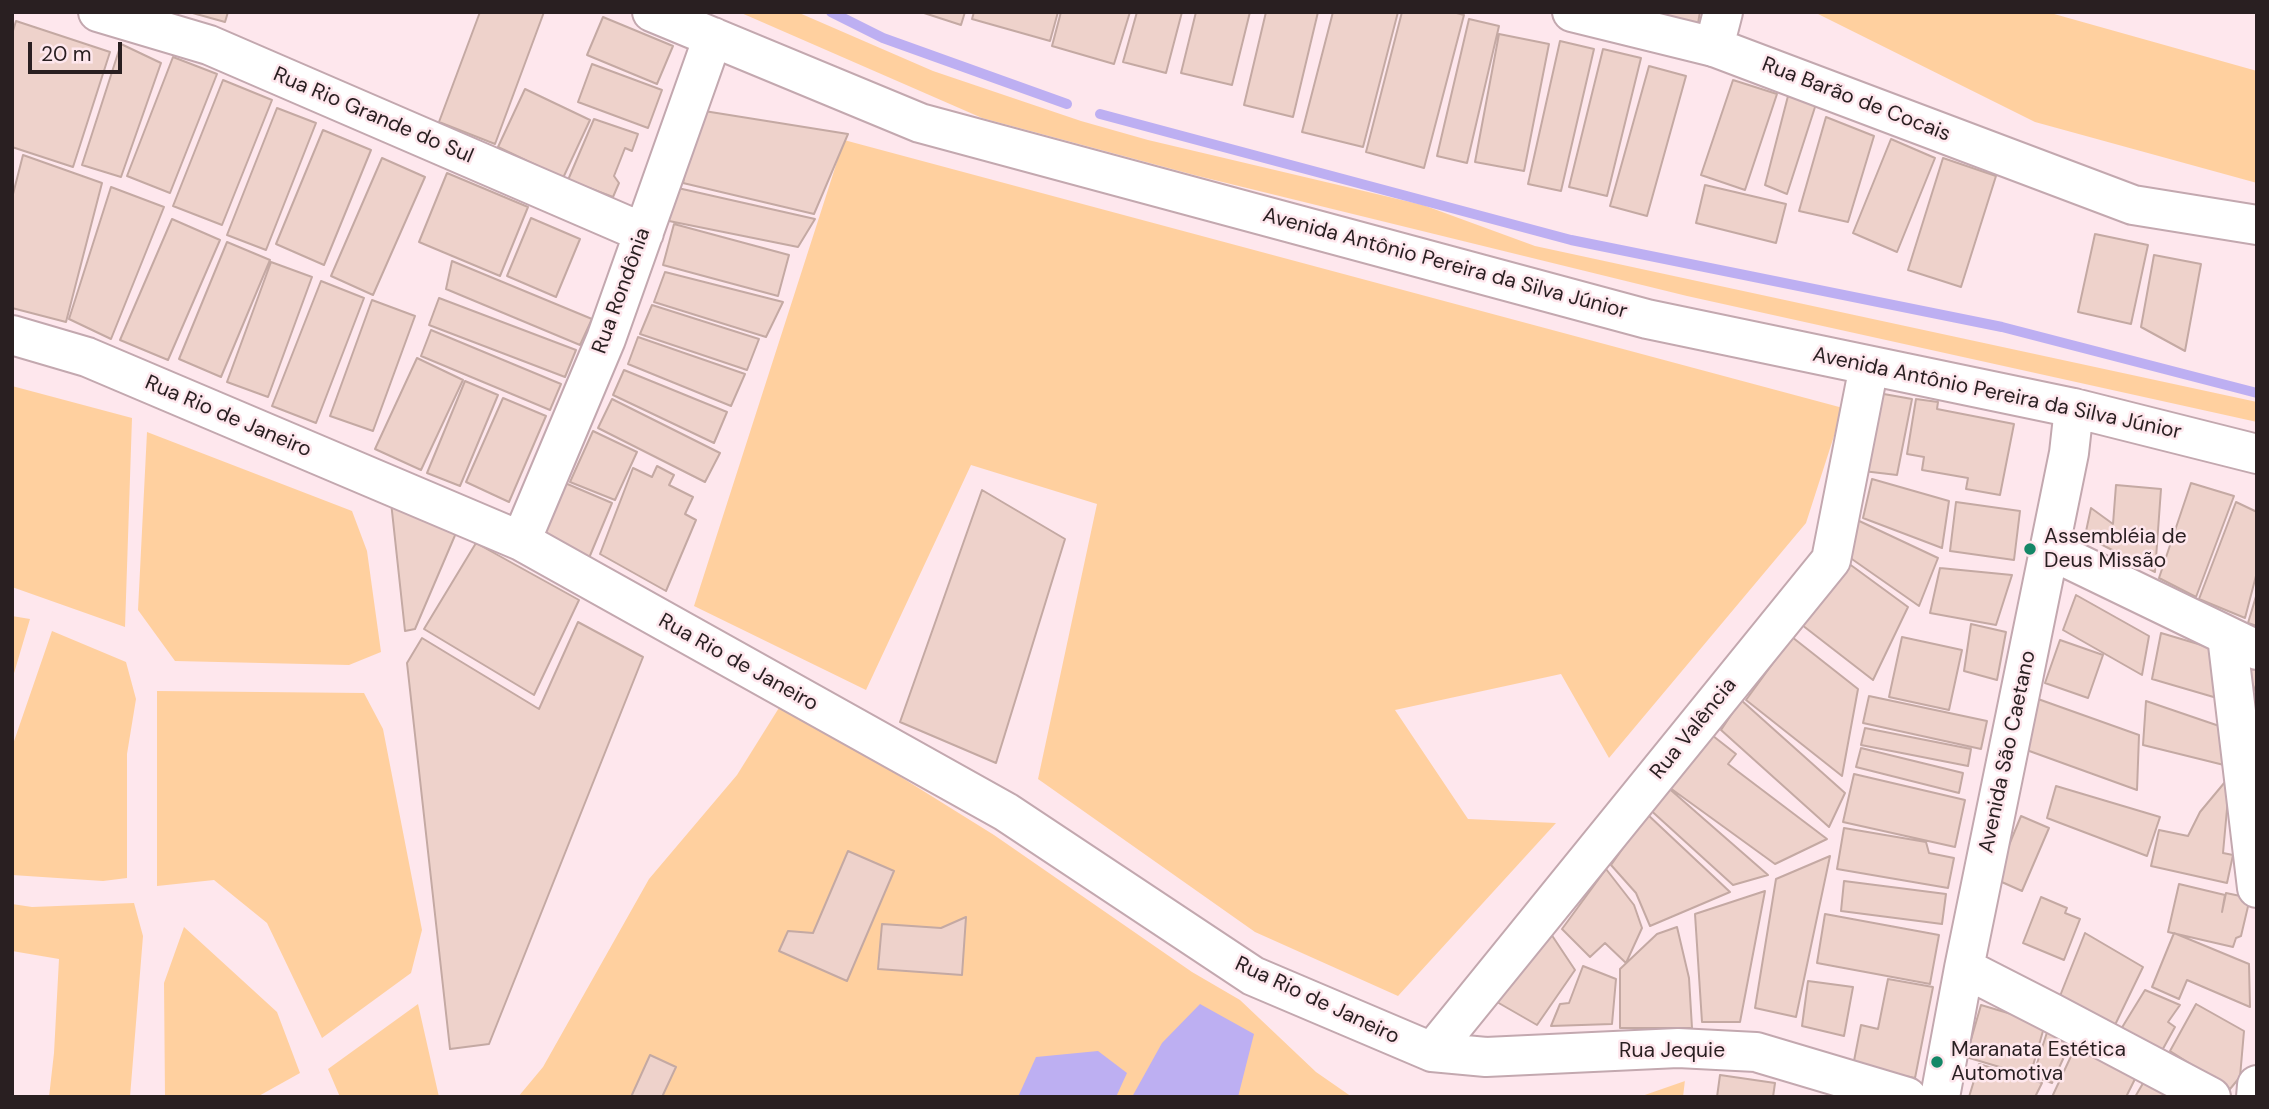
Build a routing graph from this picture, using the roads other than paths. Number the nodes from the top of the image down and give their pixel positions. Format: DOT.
graph roads {
  1 [pos="98,12"];
  2 [pos="652,12"];
  3 [pos="1572,12"];
  4 [pos="1718,29"];
  5 [pos="713,37"];
  6 [pos="2257,225"];
  7 [pos="644,233"];
  8 [pos="12,335"];
  9 [pos="1869,366"];
  10 [pos="2074,408"];
  11 [pos="2257,453"];
  12 [pos="522,541"];
  13 [pos="2050,550"];
  14 [pos="2242,643"];
  15 [pos="2257,888"];
  16 [pos="1964,968"];
  17 [pos="1432,1052"];
  18 [pos="2257,1085"];
  19 [pos="1907,1097"];
  20 [pos="1940,1097"];
  21 [pos="2211,1097"];
  22 [pos="2256,1097"];
  1 -- 7 [label="street, Rua Rio Grande do Sul"];
  2 -- 5 [label="street, Avenida Antônio Pereira da Silva Júnior"];
  3 -- 4 [label="street, Rua Barão de Cocais"];
  4 -- 6 [label="street, Rua Barão de Cocais"];
  5 -- 7 [label="street, Rua Rondônia"];
  5 -- 9 [label="street, Avenida Antônio Pereira da Silva Júnior"];
  7 -- 12 [label="street, Rua Rondônia"];
  8 -- 12 [label="street, Rua Rio de Janeiro"];
  9 -- 10 [label="street, Avenida Antônio Pereira da Silva Júnior"];
  9 -- 17 [label="street, Rua Valência"];
  10 -- 11 [label="street, Avenida Antônio Pereira da Silva Júnior"];
  10 -- 13 [label="street, Avenida São Caetano"];
  12 -- 17 [label="street, Rua Rio de Janeiro"];
  13 -- 14 [label="street"];
  13 -- 16 [label="street, Avenida São Caetano"];
  14 -- 15 [label="street"];
  16 -- 20 [label="street, Avenida São Caetano"];
  16 -- 21 [label="street"];
  17 -- 19 [label="street, Rua Jequie"];
  18 -- 22 [label="street"];
}
